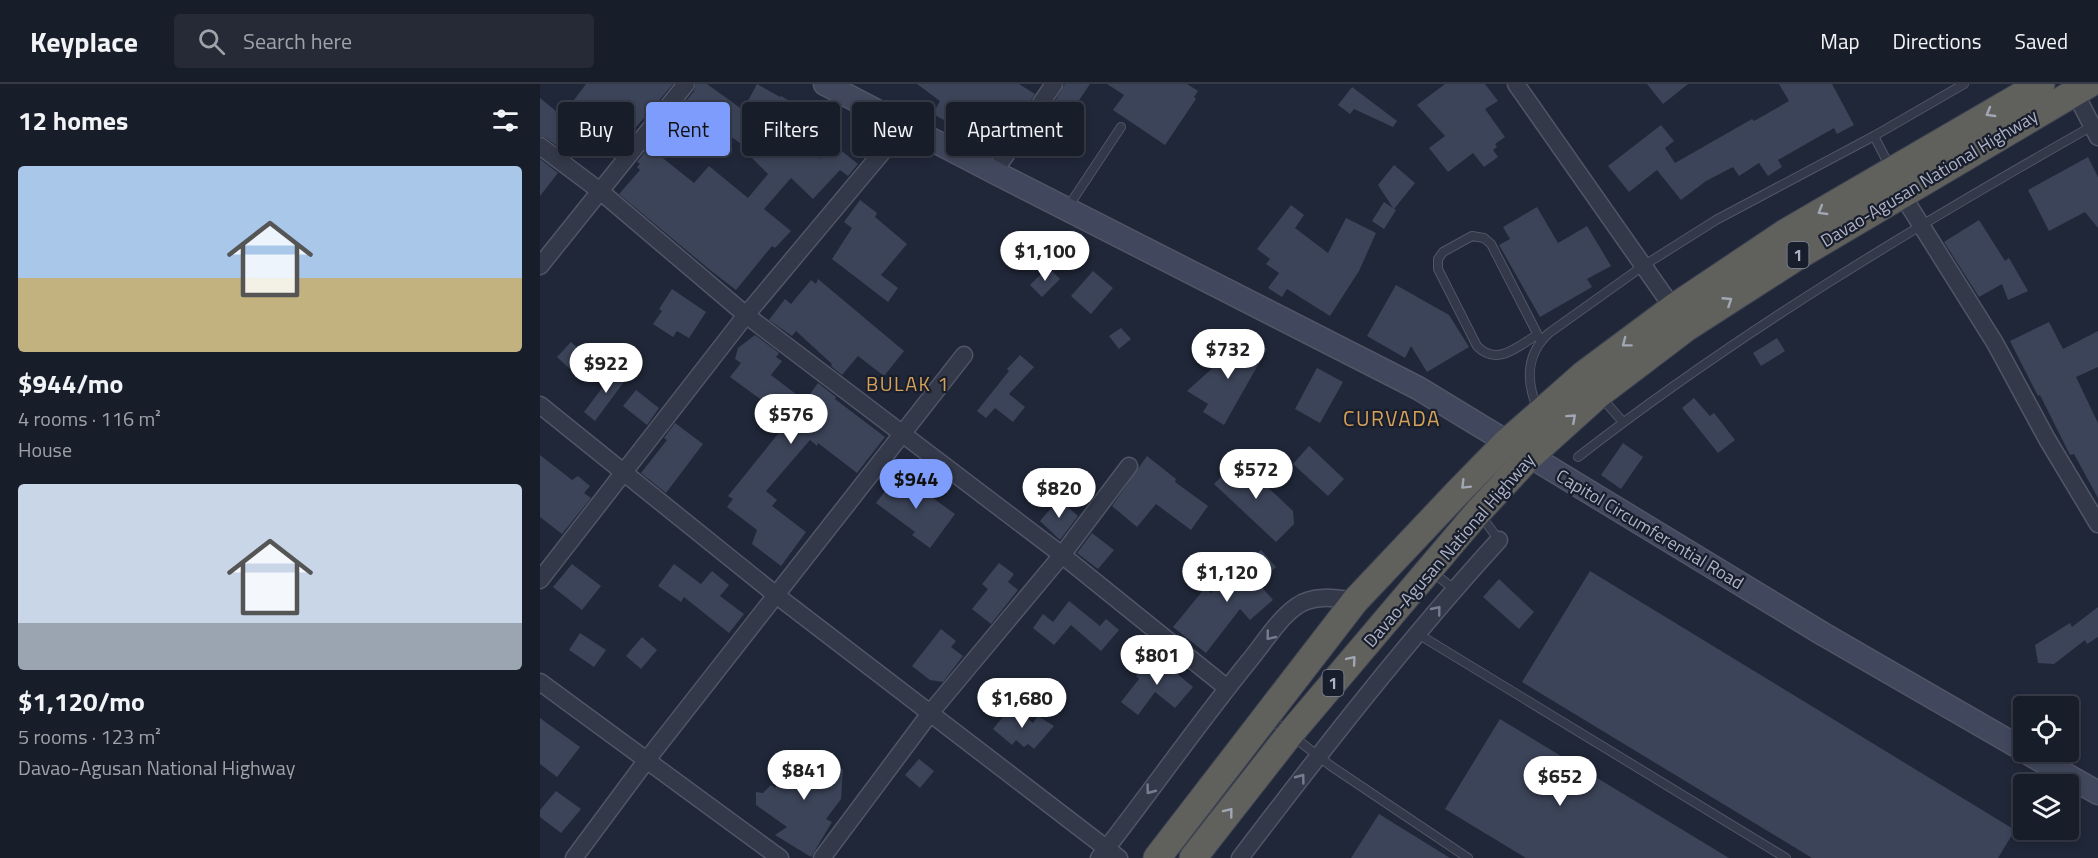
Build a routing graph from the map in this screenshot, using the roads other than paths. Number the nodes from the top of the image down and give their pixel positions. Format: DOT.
graph roads {
  1 [pos="686,84"];
  2 [pos="825,84"];
  3 [pos="1054,84"];
  4 [pos="1516,84"];
  5 [pos="1965,84"];
  6 [pos="2041,84"];
  7 [pos="2078,87"];
  8 [pos="861,102"];
  9 [pos="1121,128"];
  10 [pos="2096,128"];
  11 [pos="1874,136"];
  12 [pos="934,140"];
  13 [pos="540,146"];
  14 [pos="878,156"];
  15 [pos="994,172"];
  16 [pos="1896,182"];
  17 [pos="600,191"];
  18 [pos="1067,209"];
  19 [pos="1922,225"];
  20 [pos="540,266"];
  21 [pos="1643,266"];
  22 [pos="1673,308"];
  23 [pos="746,315"];
  24 [pos="1539,338"];
  25 [pos="964,355"];
  26 [pos="1599,394"];
  27 [pos="540,405"];
  28 [pos="1539,414"];
  29 [pos="1623,422"];
  30 [pos="902,434"];
  31 [pos="1506,443"];
  32 [pos="1529,457"];
  33 [pos="1578,457"];
  34 [pos="1129,465"];
  35 [pos="623,473"];
  36 [pos="1478,512"];
  37 [pos="2098,524"];
  38 [pos="1499,540"];
  39 [pos="1062,555"];
  40 [pos="1430,569"];
  41 [pos="540,580"];
  42 [pos="1454,589"];
  43 [pos="776,595"];
  44 [pos="1355,601"];
  45 [pos="1418,634"];
  46 [pos="540,682"];
  47 [pos="1227,688"];
  48 [pos="931,712"];
  49 [pos="1266,715"];
  50 [pos="1290,734"];
  51 [pos="2013,744"];
  52 [pos="1318,755"];
  53 [pos="646,761"];
  54 [pos="2044,762"];
  55 [pos="2098,794"];
  56 [pos="1108,855"];
  57 [pos="574,858"];
  58 [pos="780,858"];
  59 [pos="822,858"];
  60 [pos="1157,858"];
  61 [pos="1193,858"];
  62 [pos="1240,858"];
  63 [pos="1468,858"];
  64 [pos="1786,858"];
  1 -- 17 [label="street"];
  2 -- 8 [label="main road, Capitol Circumferential Road"];
  3 -- 15 [label="street"];
  4 -- 21 [label="street"];
  5 -- 11 [label="lane"];
  6 -- 16 [label="highway, Davao-Agusan National Highway / 1, one-way"];
  7 -- 10 [label="street"];
  7 -- 16 [label="highway, Davao-Agusan National Highway / 1"];
  9 -- 18 [label="lane"];
  10 -- 19 [label="lane"];
  11 -- 16 [label="lane"];
  11 -- 21 [label="lane"];
  12 -- 15 [label="main road, Capitol Circumferential Road"];
  13 -- 17 [label="street"];
  14 -- 23 [label="street"];
  15 -- 18 [label="main road, Capitol Circumferential Road"];
  16 -- 19 [label="street"];
  16 -- 22 [label="highway, Davao-Agusan National Highway / 1, one-way"];
  26 -- 16 [label="highway, Davao-Agusan National Highway / 1, one-way"];
  17 -- 20 [label="street"];
  17 -- 23 [label="street"];
  18 -- 31 [label="main road, Capitol Circumferential Road"];
  19 -- 29 [label="lane"];
  19 -- 37 [label="street"];
  21 -- 22 [label="street"];
  21 -- 24 [label="lane"];
  22 -- 28 [label="highway, Davao-Agusan National Highway / 1, one-way"];
  23 -- 30 [label="street"];
  23 -- 35 [label="street"];
  24 -- 24 [label="lane"];
  24 -- 28 [label="lane"];
  25 -- 30 [label="street"];
  26 -- 29 [label="lane"];
  32 -- 26 [label="highway, Davao-Agusan National Highway / 1, one-way"];
  27 -- 35 [label="street"];
  28 -- 31 [label="highway, Davao-Agusan National Highway / 1"];
  29 -- 33 [label="lane"];
  30 -- 39 [label="street"];
  30 -- 43 [label="street"];
  31 -- 32 [label="main road, Capitol Circumferential Road"];
  31 -- 44 [label="highway, Davao-Agusan National Highway / 1, one-way"];
  32 -- 36 [label="highway, Davao-Agusan National Highway / 1"];
  32 -- 51 [label="main road, Capitol Circumferential Road"];
  34 -- 39 [label="street"];
  35 -- 41 [label="street"];
  35 -- 43 [label="street"];
  36 -- 38 [label="lane"];
  36 -- 40 [label="highway, Davao-Agusan National Highway / 1"];
  38 -- 42 [label="street"];
  39 -- 47 [label="street"];
  39 -- 48 [label="street"];
  40 -- 42 [label="lane"];
  50 -- 40 [label="highway, Davao-Agusan National Highway / 1, one-way"];
  45 -- 42 [label="street, one-way"];
  43 -- 48 [label="street"];
  43 -- 53 [label="street"];
  44 -- 47 [label="street, one-way"];
  44 -- 49 [label="highway, Davao-Agusan National Highway / 1"];
  45 -- 52 [label="street"];
  45 -- 64 [label="lane"];
  46 -- 53 [label="street"];
  47 -- 56 [label="street, one-way"];
  48 -- 56 [label="street"];
  48 -- 59 [label="street"];
  49 -- 50 [label="lane"];
  49 -- 60 [label="highway, Davao-Agusan National Highway / 1"];
  50 -- 52 [label="lane"];
  61 -- 50 [label="highway, Davao-Agusan National Highway / 1, one-way"];
  62 -- 52 [label="street, one-way"];
  52 -- 63 [label="lane"];
  53 -- 57 [label="street"];
  53 -- 58 [label="street"];
  54 -- 55 [label="main road, Capitol Circumferential Road"];
}
